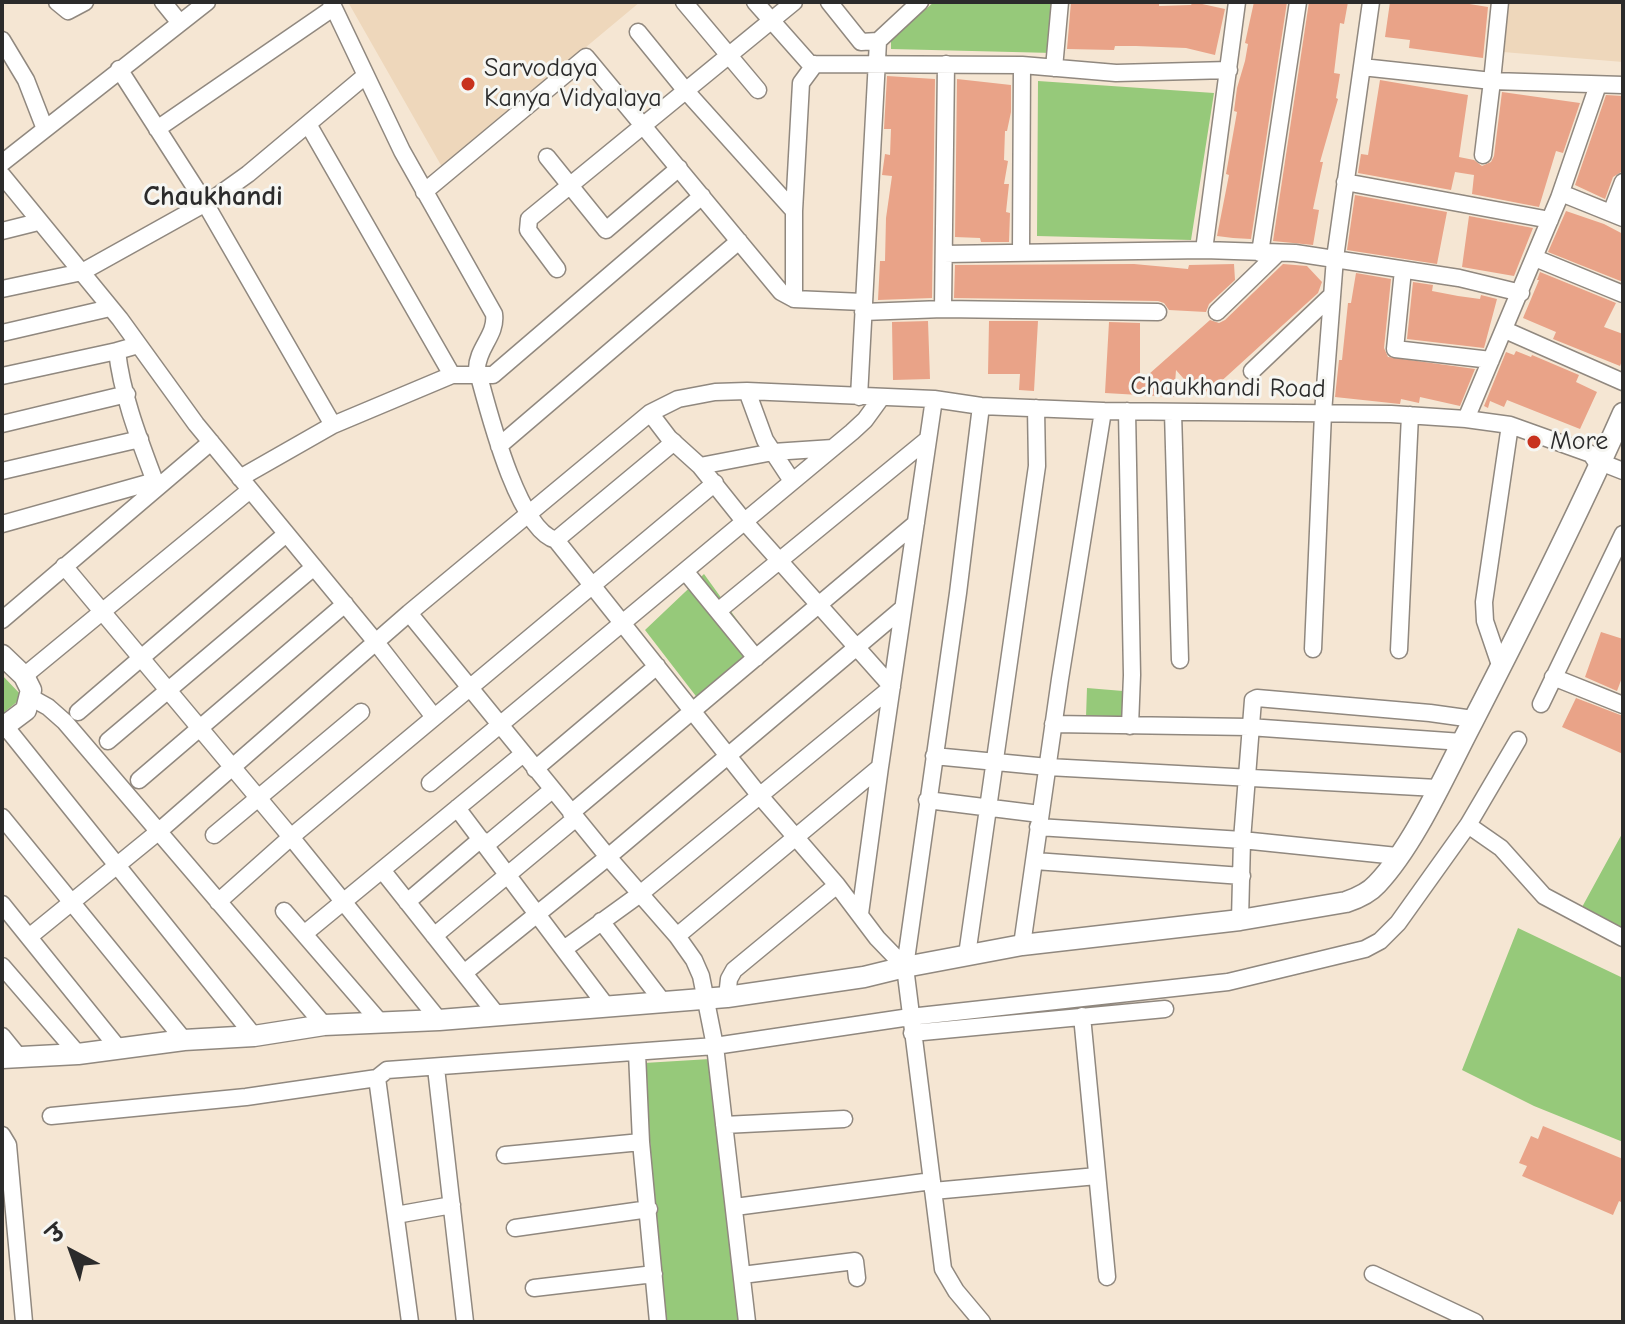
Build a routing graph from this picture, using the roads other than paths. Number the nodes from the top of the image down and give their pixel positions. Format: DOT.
graph roads {
  1 [pos="57,2"];
  2 [pos="85,2"];
  3 [pos="163,2"];
  4 [pos="207,2"];
  5 [pos="684,2"];
  6 [pos="755,2"];
  7 [pos="794,2"];
  8 [pos="829,2"];
  9 [pos="1060,2"];
  10 [pos="1237,2"];
  11 [pos="1298,2"];
  12 [pos="1371,2"];
  13 [pos="1500,2"];
  14 [pos="332,5"];
  15 [pos="911,5"];
  16 [pos="771,21"];
  17 [pos="180,23"];
  18 [pos="638,32"];
  19 [pos="2,40"];
  20 [pos="878,41"];
  21 [pos="729,56"];
  22 [pos="876,63"];
  23 [pos="815,64"];
  24 [pos="946,64"];
  25 [pos="1022,65"];
  26 [pos="1362,67"];
  27 [pos="1054,68"];
  28 [pos="119,69"];
  29 [pos="1229,70"];
  30 [pos="365,76"];
  31 [pos="1492,81"];
  32 [pos="1598,85"];
  33 [pos="1623,85"];
  34 [pos="758,90"];
  35 [pos="686,91"];
  36 [pos="308,124"];
  37 [pos="644,126"];
  38 [pos="45,129"];
  39 [pos="157,129"];
  40 [pos="1483,155"];
  41 [pos="547,157"];
  42 [pos="2,163"];
  43 [pos="679,168"];
  44 [pos="2,175"];
  45 [pos="1345,182"];
  46 [pos="1623,182"];
  47 [pos="570,186"];
  48 [pos="424,192"];
  49 [pos="1561,193"];
  50 [pos="702,196"];
  51 [pos="205,203"];
  52 [pos="794,211"];
  53 [pos="1617,215"];
  54 [pos="1550,220"];
  55 [pos="38,222"];
  56 [pos="2,231"];
  57 [pos="739,241"];
  58 [pos="1204,250"];
  59 [pos="1021,251"];
  60 [pos="1269,253"];
  61 [pos="944,254"];
  62 [pos="1335,258"];
  63 [pos="1535,258"];
  64 [pos="557,269"];
  65 [pos="1403,270"];
  66 [pos="82,272"];
  67 [pos="2,289"];
  68 [pos="1521,293"];
  69 [pos="1623,294"];
  70 [pos="1332,295"];
  71 [pos="794,299"];
  72 [pos="863,307"];
  73 [pos="110,308"];
  74 [pos="943,309"];
  75 [pos="1158,312"];
  76 [pos="1217,312"];
  77 [pos="1505,330"];
  78 [pos="2,333"];
  79 [pos="138,345"];
  80 [pos="117,351"];
  81 [pos="1491,360"];
  82 [pos="1252,371"];
  83 [pos="452,375"];
  84 [pos="2,376"];
  85 [pos="479,376"];
  86 [pos="1623,382"];
  87 [pos="747,391"];
  88 [pos="127,394"];
  89 [pos="859,397"];
  90 [pos="881,398"];
  91 [pos="934,399"];
  92 [pos="981,406"];
  93 [pos="1036,408"];
  94 [pos="1103,411"];
  95 [pos="1127,411"];
  96 [pos="1173,412"];
  97 [pos="650,413"];
  98 [pos="1323,413"];
  99 [pos="1623,413"];
  100 [pos="1410,415"];
  101 [pos="1466,419"];
  102 [pos="2,424"];
  103 [pos="333,425"];
  104 [pos="1510,425"];
  105 [pos="140,439"];
  106 [pos="928,439"];
  107 [pos="211,442"];
  108 [pos="674,442"];
  109 [pos="499,446"];
  110 [pos="833,448"];
  111 [pos="773,452"];
  112 [pos="1605,457"];
  113 [pos="700,466"];
  114 [pos="2,471"];
  115 [pos="1623,471"];
  116 [pos="792,481"];
  117 [pos="715,483"];
  118 [pos="156,484"];
  119 [pos="245,484"];
  120 [pos="529,514"];
  121 [pos="744,521"];
  122 [pos="916,523"];
  123 [pos="2,524"];
  124 [pos="286,534"];
  125 [pos="1623,534"];
  126 [pos="556,540"];
  127 [pos="779,561"];
  128 [pos="64,566"];
  129 [pos="314,567"];
  130 [pos="685,571"];
  131 [pos="592,584"];
  132 [pos="345,604"];
  133 [pos="819,605"];
  134 [pos="903,608"];
  135 [pos="718,611"];
  136 [pos="102,613"];
  137 [pos="409,613"];
  138 [pos="2,620"];
  139 [pos="623,622"];
  140 [pos="375,641"];
  141 [pos="856,647"];
  142 [pos="1313,649"];
  143 [pos="1399,650"];
  144 [pos="2,655"];
  145 [pos="756,658"];
  146 [pos="140,659"];
  147 [pos="1180,660"];
  148 [pos="657,666"];
  149 [pos="1501,668"];
  150 [pos="24,676"];
  151 [pos="1553,677"];
  152 [pos="892,687"];
  153 [pos="468,688"];
  154 [pos="167,691"];
  155 [pos="30,697"];
  156 [pos="1541,704"];
  157 [pos="1623,704"];
  158 [pos="692,711"];
  159 [pos="78,712"];
  160 [pos="361,712"];
  161 [pos="434,717"];
  162 [pos="1473,719"];
  163 [pos="1053,724"];
  164 [pos="499,725"];
  165 [pos="1130,726"];
  166 [pos="4,727"];
  167 [pos="1249,727"];
  168 [pos="198,729"];
  169 [pos="1518,740"];
  170 [pos="108,741"];
  171 [pos="1462,742"];
  172 [pos="523,754"];
  173 [pos="727,754"];
  174 [pos="934,756"];
  175 [pos="994,762"];
  176 [pos="230,767"];
  177 [pos="880,767"];
  178 [pos="1048,767"];
  179 [pos="535,769"];
  180 [pos="1246,779"];
  181 [pos="139,780"];
  182 [pos="430,783"];
  183 [pos="1437,788"];
  184 [pos="552,790"];
  185 [pos="760,796"];
  186 [pos="257,798"];
  187 [pos="927,800"];
  188 [pos="457,808"];
  189 [pos="988,808"];
  190 [pos="574,816"];
  191 [pos="2,817"];
  192 [pos="1039,821"];
  193 [pos="1468,825"];
  194 [pos="158,832"];
  195 [pos="214,835"];
  196 [pos="291,837"];
  197 [pos="798,838"];
  198 [pos="1242,840"];
  199 [pos="484,842"];
  200 [pos="1397,856"];
  201 [pos="608,857"];
  202 [pos="1035,861"];
  203 [pos="116,867"];
  204 [pos="382,870"];
  205 [pos="508,873"];
  206 [pos="1242,876"];
  207 [pos="837,885"];
  208 [pos="640,894"];
  209 [pos="218,902"];
  210 [pos="343,902"];
  211 [pos="407,902"];
  212 [pos="71,903"];
  213 [pos="2,904"];
  214 [pos="284,911"];
  215 [pos="538,913"];
  216 [pos="860,914"];
  217 [pos="1240,920"];
  218 [pos="601,921"];
  219 [pos="304,934"];
  220 [pos="434,936"];
  221 [pos="677,936"];
  222 [pos="29,937"];
  223 [pos="1623,938"];
  224 [pos="1022,945"];
  225 [pos="564,949"];
  226 [pos="967,955"];
  227 [pos="2,966"];
  228 [pos="905,967"];
  229 [pos="464,973"];
  230 [pos="727,997"];
  231 [pos="704,999"];
  232 [pos="663,1002"];
  233 [pos="607,1007"];
  234 [pos="1165,1009"];
  235 [pos="497,1015"];
  236 [pos="1082,1016"];
  237 [pos="439,1020"];
  238 [pos="380,1022"];
  239 [pos="324,1025"];
  240 [pos="911,1025"];
  241 [pos="2,1036"];
  242 [pos="254,1036"];
  243 [pos="184,1040"];
  244 [pos="715,1046"];
  245 [pos="119,1049"];
  246 [pos="637,1053"];
  247 [pos="78,1054"];
  248 [pos="11,1058"];
  249 [pos="436,1068"];
  250 [pos="377,1078"];
  251 [pos="51,1116"];
  252 [pos="844,1119"];
  253 [pos="724,1125"];
  254 [pos="2,1135"];
  255 [pos="641,1142"];
  256 [pos="505,1155"];
  257 [pos="1097,1176"];
  258 [pos="932,1186"];
  259 [pos="452,1205"];
  260 [pos="735,1207"];
  261 [pos="649,1209"];
  262 [pos="396,1215"];
  263 [pos="515,1228"];
  264 [pos="654,1274"];
  265 [pos="1373,1274"];
  266 [pos="742,1275"];
  267 [pos="1107,1277"];
  268 [pos="857,1278"];
  269 [pos="534,1288"];
  270 [pos="980,1320"];
  271 [pos="24,1322"];
  272 [pos="410,1322"];
  273 [pos="465,1322"];
  274 [pos="658,1322"];
  275 [pos="747,1322"];
  276 [pos="959,1322"];
  277 [pos="1475,1322"];
  1 -- 2 [label="street"];
  3 -- 17 [label="street"];
  4 -- 17 [label="street"];
  5 -- 21 [label="street"];
  6 -- 16 [label="street"];
  7 -- 16 [label="street"];
  8 -- 20 [label="street"];
  9 -- 27 [label="street"];
  10 -- 29 [label="street"];
  11 -- 60 [label="street"];
  12 -- 26 [label="street"];
  13 -- 31 [label="street"];
  14 -- 30 [label="street"];
  14 -- 39 [label="street"];
  15 -- 20 [label="street"];
  16 -- 21 [label="street"];
  16 -- 23 [label="street"];
  17 -- 28 [label="street"];
  18 -- 35 [label="street"];
  19 -- 38 [label="street"];
  20 -- 22 [label="street"];
  21 -- 34 [label="street"];
  21 -- 35 [label="street"];
  22 -- 23 [label="street"];
  22 -- 24 [label="street"];
  22 -- 72 [label="street"];
  23 -- 52 [label="street"];
  24 -- 25 [label="street"];
  24 -- 61 [label="street"];
  25 -- 27 [label="street"];
  25 -- 59 [label="street"];
  26 -- 31 [label="street"];
  26 -- 45 [label="street"];
  27 -- 29 [label="street"];
  28 -- 38 [label="street"];
  28 -- 39 [label="street"];
  29 -- 58 [label="street"];
  30 -- 36 [label="street"];
  30 -- 48 [label="street"];
  31 -- 32 [label="street"];
  31 -- 40 [label="street"];
  32 -- 33 [label="street"];
  32 -- 49 [label="street"];
  35 -- 37 [label="street"];
  35 -- 52 [label="street"];
  36 -- 51 [label="street"];
  36 -- 83 [label="street"];
  37 -- 43 [label="street"];
  37 -- 47 [label="street"];
  37 -- 48 [label="street"];
  38 -- 42 [label="street"];
  39 -- 51 [label="street"];
  41 -- 47 [label="street"];
  43 -- 47 [label="street"];
  43 -- 50 [label="street"];
  44 -- 55 [label="street"];
  45 -- 54 [label="street"];
  45 -- 62 [label="street"];
  46 -- 53 [label="street"];
  47 -- 64 [label="street"];
  48 -- 85 [label="street"];
  49 -- 53 [label="street"];
  49 -- 54 [label="street"];
  50 -- 57 [label="street"];
  50 -- 85 [label="street"];
  51 -- 66 [label="street"];
  51 -- 103 [label="street"];
  52 -- 71 [label="street"];
  54 -- 63 [label="street"];
  55 -- 56 [label="street"];
  55 -- 66 [label="street"];
  57 -- 71 [label="street"];
  57 -- 109 [label="street"];
  58 -- 59 [label="street"];
  58 -- 60 [label="street"];
  59 -- 61 [label="street"];
  60 -- 62 [label="street"];
  60 -- 76 [label="street"];
  61 -- 74 [label="street"];
  62 -- 65 [label="street"];
  62 -- 70 [label="street"];
  63 -- 68 [label="street"];
  63 -- 69 [label="street"];
  65 -- 68 [label="street"];
  65 -- 81 [label="street"];
  66 -- 67 [label="street"];
  66 -- 73 [label="street"];
  68 -- 77 [label="street"];
  70 -- 82 [label="street"];
  70 -- 98 [label="street"];
  71 -- 72 [label="street"];
  72 -- 74 [label="street"];
  72 -- 89 [label="street"];
  73 -- 78 [label="street"];
  73 -- 79 [label="street"];
  74 -- 75 [label="street"];
  77 -- 81 [label="street"];
  77 -- 86 [label="street"];
  79 -- 80 [label="street"];
  79 -- 107 [label="street"];
  80 -- 84 [label="street"];
  80 -- 88 [label="street"];
  81 -- 101 [label="street"];
  83 -- 85 [label="street"];
  83 -- 103 [label="street"];
  85 -- 109 [label="street"];
  87 -- 89 [label="street, Chaukhandi Road"];
  87 -- 97 [label="street, Chaukhandi Road"];
  87 -- 111 [label="street"];
  88 -- 102 [label="street"];
  88 -- 105 [label="street"];
  89 -- 90 [label="street, Chaukhandi Road"];
  90 -- 91 [label="street, Chaukhandi Road"];
  90 -- 110 [label="street"];
  91 -- 92 [label="street, Chaukhandi Road"];
  91 -- 106 [label="street"];
  92 -- 93 [label="street, Chaukhandi Road"];
  92 -- 174 [label="street"];
  93 -- 94 [label="street, Chaukhandi Road"];
  93 -- 175 [label="street"];
  94 -- 95 [label="street, Chaukhandi Road"];
  94 -- 163 [label="street"];
  95 -- 96 [label="street, Chaukhandi Road"];
  95 -- 165 [label="street"];
  96 -- 98 [label="street, Chaukhandi Road"];
  96 -- 147 [label="street"];
  97 -- 108 [label="street"];
  97 -- 120 [label="street, Chaukhandi Road"];
  98 -- 100 [label="street, Chaukhandi Road"];
  98 -- 142 [label="street"];
  99 -- 112 [label="street"];
  100 -- 101 [label="street, Chaukhandi Road"];
  100 -- 143 [label="street"];
  101 -- 104 [label="street, Chaukhandi Road"];
  103 -- 119 [label="street"];
  104 -- 112 [label="street, Chaukhandi Road"];
  104 -- 149 [label="street"];
  105 -- 114 [label="street"];
  105 -- 118 [label="street"];
  106 -- 122 [label="street"];
  106 -- 127 [label="street"];
  107 -- 118 [label="street"];
  107 -- 119 [label="street"];
  108 -- 113 [label="street"];
  108 -- 126 [label="street"];
  109 -- 120 [label="street"];
  110 -- 111 [label="street"];
  110 -- 116 [label="street"];
  111 -- 113 [label="street"];
  111 -- 116 [label="street"];
  112 -- 115 [label="street, Chaukhandi Road"];
  112 -- 149 [label="street"];
  113 -- 117 [label="street"];
  116 -- 121 [label="street"];
  117 -- 121 [label="street"];
  117 -- 131 [label="street"];
  118 -- 123 [label="street"];
  118 -- 128 [label="street"];
  119 -- 124 [label="street"];
  119 -- 136 [label="street"];
  120 -- 126 [label="street"];
  120 -- 137 [label="street, Chaukhandi Road"];
  121 -- 127 [label="street"];
  121 -- 130 [label="street"];
  122 -- 133 [label="street"];
  122 -- 134 [label="street"];
  124 -- 129 [label="street"];
  124 -- 146 [label="street"];
  125 -- 151 [label="street"];
  126 -- 131 [label="street"];
  127 -- 133 [label="street"];
  127 -- 135 [label="street"];
  128 -- 136 [label="street"];
  128 -- 138 [label="street"];
  129 -- 132 [label="street"];
  129 -- 154 [label="street"];
  130 -- 135 [label="street"];
  130 -- 139 [label="street"];
  131 -- 139 [label="street"];
  131 -- 153 [label="street"];
  132 -- 140 [label="street"];
  132 -- 168 [label="street"];
  133 -- 141 [label="street"];
  133 -- 145 [label="street"];
  134 -- 141 [label="street"];
  134 -- 152 [label="street"];
  135 -- 145 [label="street"];
  136 -- 146 [label="street"];
  136 -- 150 [label="street"];
  137 -- 140 [label="street, Chaukhandi Road"];
  137 -- 153 [label="street"];
  139 -- 148 [label="street"];
  139 -- 164 [label="street"];
  140 -- 161 [label="street"];
  140 -- 176 [label="street, Chaukhandi Road"];
  141 -- 152 [label="street"];
  141 -- 173 [label="street"];
  144 -- 150 [label="street"];
  145 -- 158 [label="street"];
  146 -- 154 [label="street"];
  146 -- 159 [label="street"];
  148 -- 158 [label="street"];
  148 -- 179 [label="street"];
  149 -- 162 [label="street"];
  150 -- 155 [label="street"];
  151 -- 156 [label="street"];
  151 -- 157 [label="street"];
  152 -- 177 [label="street"];
  152 -- 185 [label="street"];
  153 -- 161 [label="street"];
  153 -- 164 [label="street"];
  154 -- 168 [label="street"];
  154 -- 170 [label="street"];
  155 -- 166 [label="street"];
  155 -- 194 [label="street"];
  158 -- 173 [label="street"];
  158 -- 190 [label="street"];
  160 -- 186 [label="street"];
  161 -- 196 [label="street"];
  162 -- 167 [label="street"];
  162 -- 171 [label="street"];
  163 -- 165 [label="street"];
  163 -- 178 [label="street"];
  164 -- 172 [label="street"];
  164 -- 182 [label="street"];
  165 -- 167 [label="street"];
  166 -- 203 [label="street"];
  167 -- 171 [label="street"];
  167 -- 180 [label="street"];
  168 -- 176 [label="street"];
  168 -- 181 [label="street"];
  169 -- 193 [label="street"];
  171 -- 183 [label="street"];
  172 -- 179 [label="street"];
  172 -- 188 [label="street"];
  173 -- 185 [label="street"];
  173 -- 201 [label="street"];
  174 -- 175 [label="street"];
  174 -- 187 [label="street"];
  175 -- 178 [label="street"];
  175 -- 189 [label="street"];
  176 -- 186 [label="street"];
  176 -- 194 [label="street, Chaukhandi Road"];
  177 -- 197 [label="street"];
  177 -- 216 [label="street"];
  178 -- 180 [label="street"];
  178 -- 192 [label="street"];
  179 -- 184 [label="street"];
  180 -- 183 [label="street"];
  180 -- 198 [label="street"];
  183 -- 200 [label="street"];
  184 -- 190 [label="street"];
  184 -- 199 [label="street"];
  185 -- 197 [label="street"];
  185 -- 208 [label="street"];
  186 -- 195 [label="street"];
  186 -- 196 [label="street"];
  187 -- 189 [label="street"];
  187 -- 228 [label="street"];
  188 -- 199 [label="street"];
  188 -- 204 [label="street"];
  189 -- 192 [label="street"];
  189 -- 226 [label="street"];
  190 -- 201 [label="street"];
  190 -- 205 [label="street"];
  191 -- 212 [label="street"];
  192 -- 198 [label="street"];
  192 -- 202 [label="street"];
  193 -- 223 [label="street"];
  193 -- 240 [label="street"];
  194 -- 203 [label="street, Chaukhandi Road"];
  194 -- 209 [label="street"];
  196 -- 209 [label="street"];
  196 -- 210 [label="street"];
  197 -- 207 [label="street"];
  197 -- 221 [label="street"];
  198 -- 200 [label="street"];
  198 -- 206 [label="street"];
  199 -- 205 [label="street"];
  199 -- 211 [label="street"];
  200 -- 217 [label="street"];
  201 -- 208 [label="street"];
  201 -- 215 [label="street"];
  202 -- 206 [label="street"];
  202 -- 224 [label="street"];
  203 -- 212 [label="street, Chaukhandi Road"];
  203 -- 242 [label="street"];
  204 -- 210 [label="street"];
  204 -- 211 [label="street"];
  205 -- 215 [label="street"];
  205 -- 220 [label="street"];
  206 -- 217 [label="street"];
  207 -- 216 [label="street"];
  207 -- 230 [label="street"];
  208 -- 218 [label="street"];
  208 -- 221 [label="street"];
  209 -- 239 [label="street"];
  210 -- 219 [label="street"];
  210 -- 237 [label="street"];
  211 -- 220 [label="street"];
  212 -- 222 [label="street, Chaukhandi Road"];
  212 -- 243 [label="street"];
  213 -- 222 [label="street"];
  214 -- 219 [label="street"];
  215 -- 225 [label="street"];
  215 -- 229 [label="street"];
  216 -- 228 [label="street"];
  217 -- 224 [label="street"];
  218 -- 225 [label="street"];
  218 -- 232 [label="street"];
  219 -- 238 [label="street"];
  220 -- 229 [label="street"];
  221 -- 231 [label="street"];
  222 -- 245 [label="street"];
  224 -- 226 [label="street"];
  225 -- 233 [label="street"];
  226 -- 228 [label="street"];
  227 -- 247 [label="street"];
  228 -- 230 [label="street"];
  228 -- 240 [label="street"];
  229 -- 235 [label="street"];
  230 -- 231 [label="street"];
  231 -- 232 [label="street"];
  231 -- 244 [label="street"];
  232 -- 233 [label="street"];
  233 -- 235 [label="street"];
  234 -- 236 [label="street"];
  235 -- 237 [label="street"];
  236 -- 240 [label="street"];
  236 -- 257 [label="street"];
  237 -- 238 [label="street"];
  238 -- 239 [label="street"];
  239 -- 242 [label="street"];
  240 -- 244 [label="street"];
  240 -- 258 [label="street"];
  241 -- 248 [label="street"];
  242 -- 243 [label="street"];
  243 -- 245 [label="street"];
  244 -- 246 [label="street"];
  244 -- 253 [label="street"];
  245 -- 247 [label="street"];
  246 -- 249 [label="street"];
  246 -- 255 [label="street"];
  247 -- 248 [label="street"];
  249 -- 250 [label="street"];
  249 -- 259 [label="street"];
  250 -- 251 [label="street"];
  250 -- 262 [label="street"];
  252 -- 253 [label="street"];
  253 -- 260 [label="street"];
  254 -- 271 [label="street"];
  255 -- 256 [label="street"];
  255 -- 261 [label="street"];
  257 -- 258 [label="street"];
  257 -- 267 [label="street"];
  258 -- 260 [label="street"];
  258 -- 270 [label="street"];
  259 -- 262 [label="street"];
  259 -- 273 [label="street"];
  260 -- 266 [label="street"];
  261 -- 263 [label="street"];
  261 -- 264 [label="street"];
  262 -- 272 [label="street"];
  264 -- 269 [label="street"];
  264 -- 274 [label="street"];
  265 -- 277 [label="street"];
  266 -- 268 [label="street"];
  266 -- 275 [label="street"];
  270 -- 276 [label="street"];
}
